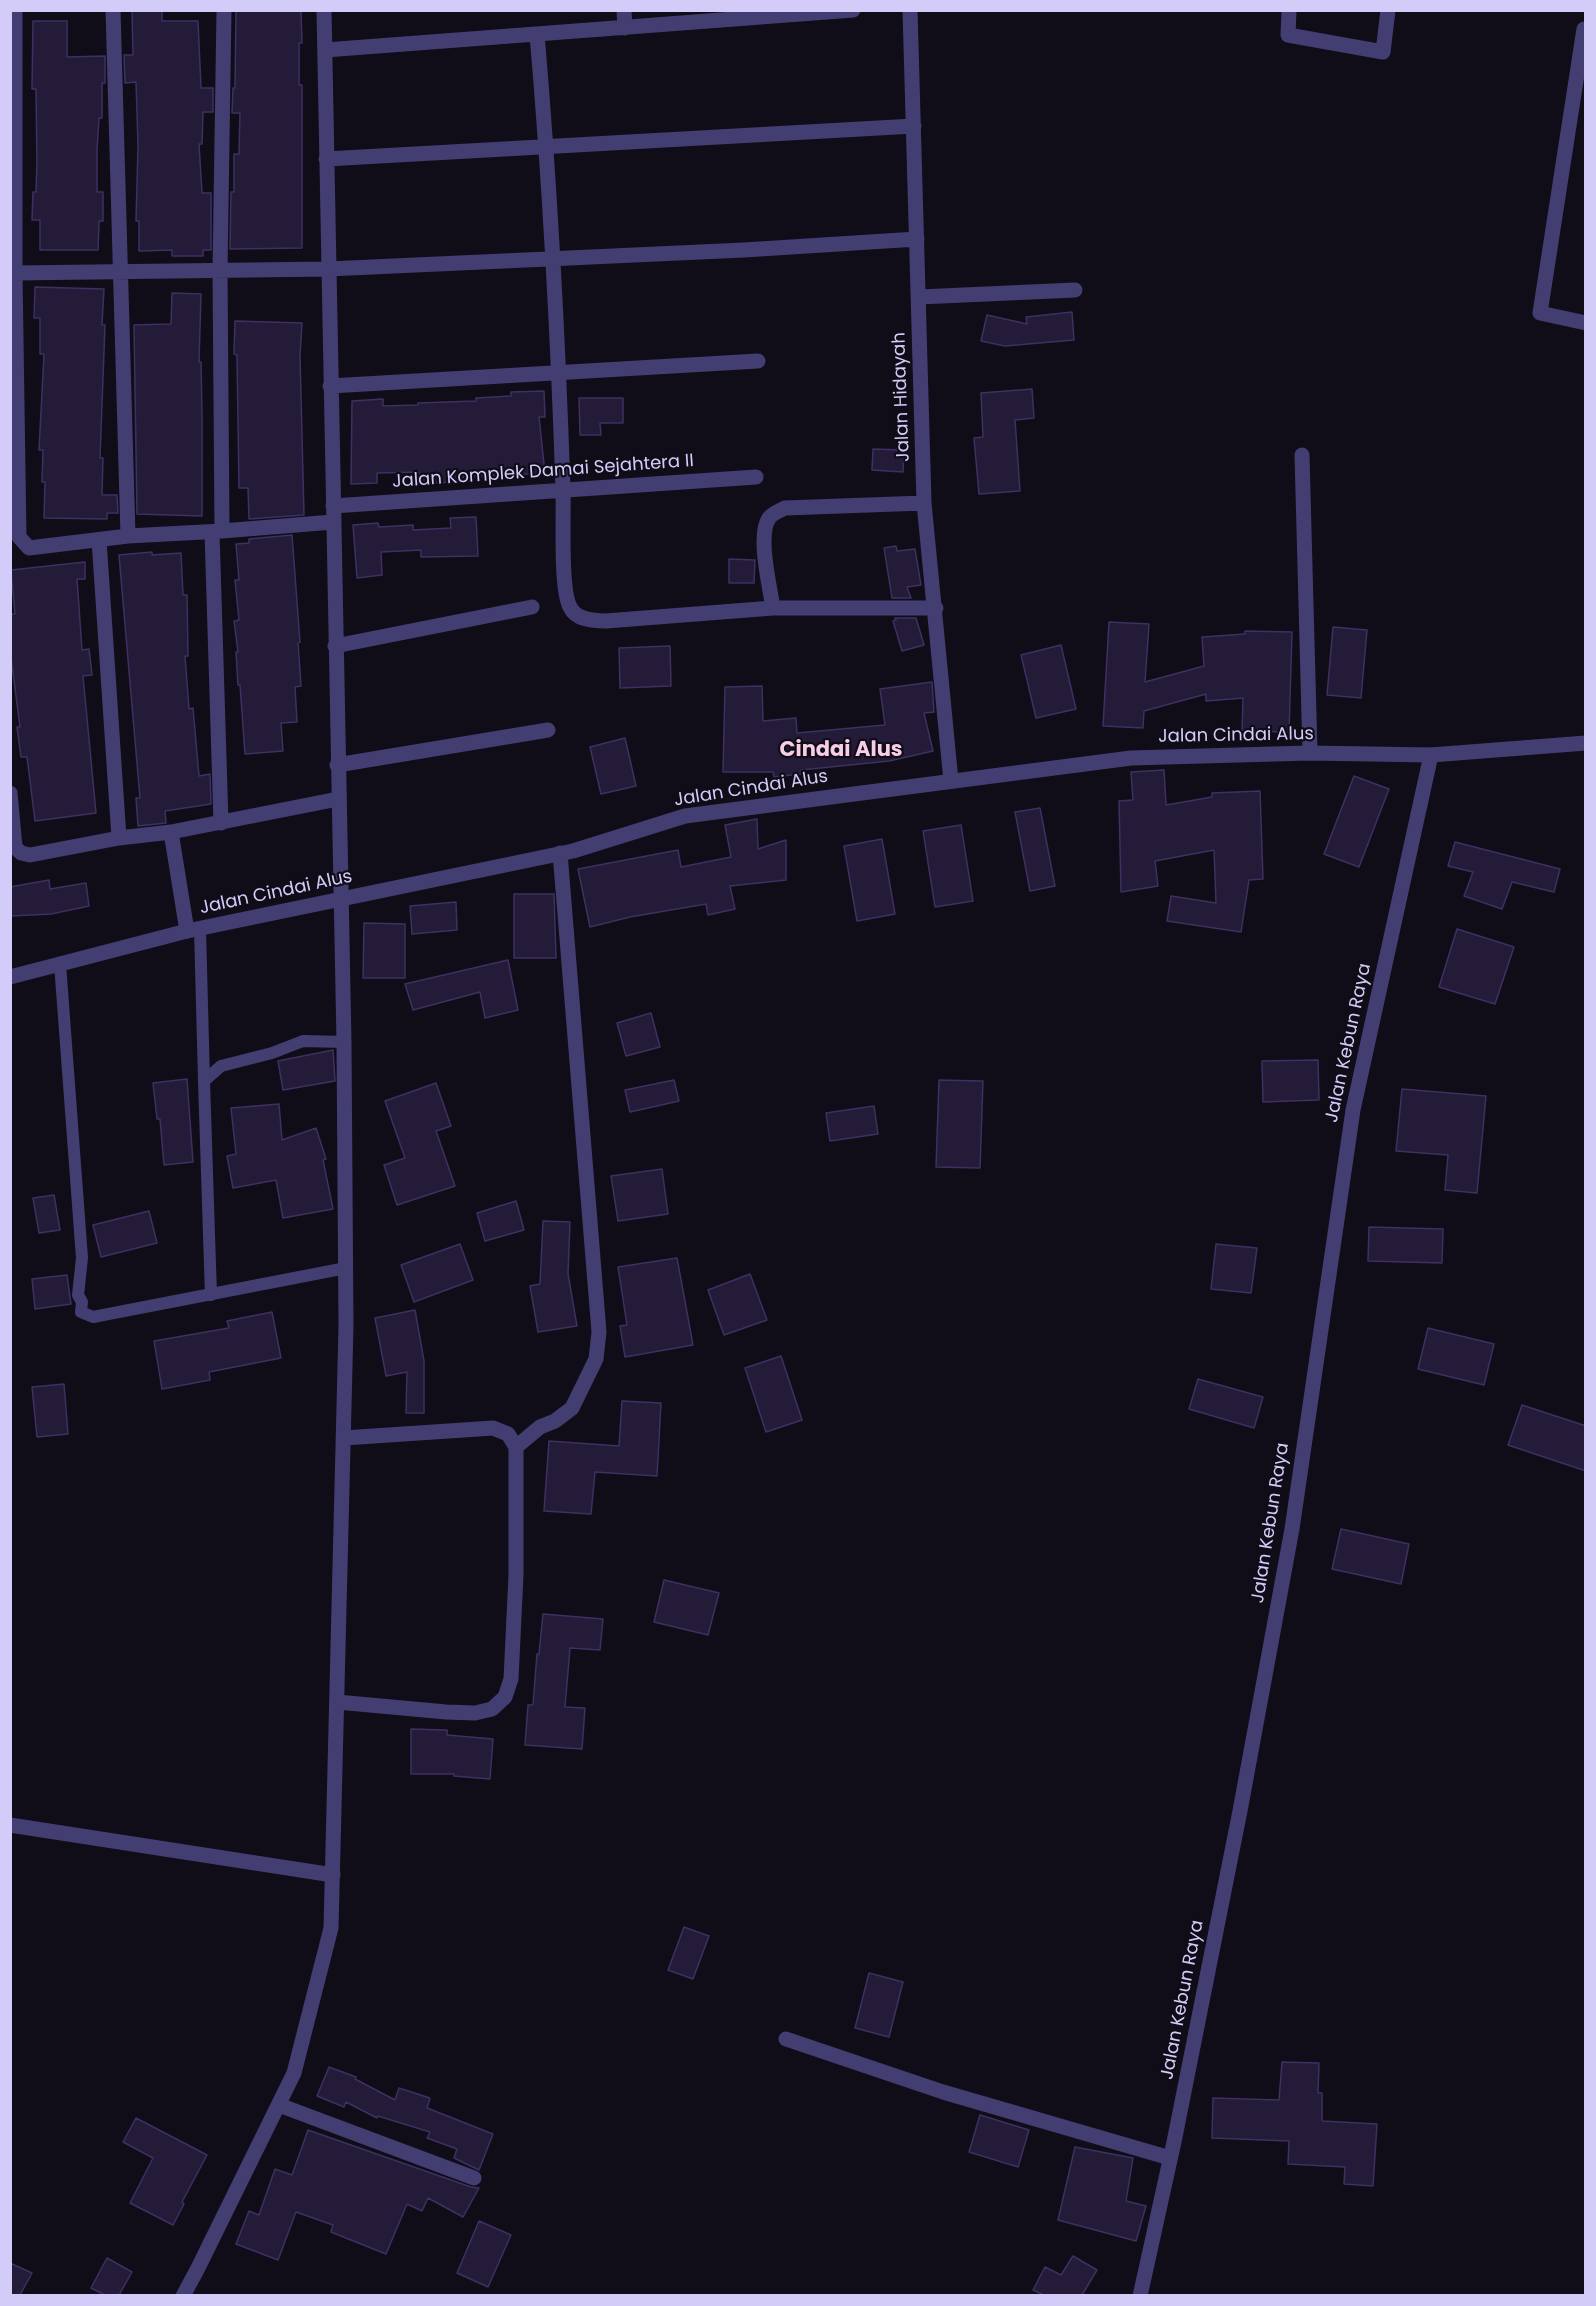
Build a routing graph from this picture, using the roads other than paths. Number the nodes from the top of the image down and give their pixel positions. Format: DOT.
graph roads {
  1 [pos="15,10"];
  2 [pos="113,10"];
  3 [pos="224,10"];
  4 [pos="324,10"];
  5 [pos="624,10"];
  6 [pos="853,10"];
  7 [pos="910,10"];
  8 [pos="1289,10"];
  9 [pos="1388,10"];
  10 [pos="626,28"];
  11 [pos="1586,29"];
  12 [pos="537,34"];
  13 [pos="325,50"];
  14 [pos="914,126"];
  15 [pos="547,146"];
  16 [pos="326,159"];
  17 [pos="917,239"];
  18 [pos="553,259"];
  19 [pos="328,269"];
  20 [pos="220,270"];
  21 [pos="120,271"];
  22 [pos="15,273"];
  23 [pos="1075,290"];
  24 [pos="919,297"];
  25 [pos="1586,323"];
  26 [pos="758,361"];
  27 [pos="558,373"];
  28 [pos="330,386"];
  29 [pos="1302,455"];
  30 [pos="756,477"];
  31 [pos="563,490"];
  32 [pos="924,503"];
  33 [pos="333,506"];
  34 [pos="333,522"];
  35 [pos="217,531"];
  36 [pos="128,536"];
  37 [pos="99,540"];
  38 [pos="16,545"];
  39 [pos="532,607"];
  40 [pos="773,608"];
  41 [pos="936,608"];
  42 [pos="335,646"];
  43 [pos="548,730"];
  44 [pos="1586,743"];
  45 [pos="1310,753"];
  46 [pos="1431,755"];
  47 [pos="337,765"];
  48 [pos="951,780"];
  49 [pos="10,793"];
  50 [pos="338,800"];
  51 [pos="221,823"];
  52 [pos="171,832"];
  53 [pos="119,838"];
  54 [pos="560,853"];
  55 [pos="340,900"];
  56 [pos="194,930"];
  57 [pos="60,964"];
  58 [pos="10,977"];
  59 [pos="344,1042"];
  60 [pos="204,1081"];
  61 [pos="346,1268"];
  62 [pos="211,1295"];
  63 [pos="344,1438"];
  64 [pos="516,1447"];
  65 [pos="337,1701"];
  66 [pos="10,1825"];
  67 [pos="333,1875"];
  68 [pos="786,2039"];
  69 [pos="279,2104"];
  70 [pos="1170,2158"];
  71 [pos="474,2178"];
  72 [pos="183,2295"];
  73 [pos="1140,2295"];
  1 -- 22 [label="street"];
  2 -- 21 [label="street"];
  3 -- 20 [label="street"];
  4 -- 13 [label="street"];
  5 -- 10 [label="street"];
  6 -- 10 [label="street"];
  7 -- 14 [label="street, Jalan Hidayah"];
  8 -- 9 [label="street"];
  10 -- 12 [label="street"];
  11 -- 25 [label="street"];
  12 -- 13 [label="street"];
  12 -- 15 [label="street"];
  13 -- 16 [label="street"];
  14 -- 15 [label="street"];
  14 -- 17 [label="street, Jalan Hidayah"];
  15 -- 16 [label="street"];
  15 -- 18 [label="street"];
  16 -- 19 [label="street"];
  17 -- 18 [label="street"];
  17 -- 24 [label="street, Jalan Hidayah"];
  18 -- 19 [label="street"];
  18 -- 27 [label="street"];
  19 -- 20 [label="street"];
  19 -- 28 [label="street"];
  20 -- 21 [label="street"];
  20 -- 35 [label="street"];
  21 -- 22 [label="street"];
  21 -- 36 [label="street"];
  22 -- 38 [label="street"];
  23 -- 24 [label="street"];
  24 -- 32 [label="street, Jalan Hidayah"];
  26 -- 27 [label="street"];
  27 -- 28 [label="street"];
  27 -- 31 [label="street"];
  28 -- 33 [label="street"];
  29 -- 45 [label="street"];
  30 -- 31 [label="street, Jalan Komplek Damai Sejahtera II"];
  31 -- 33 [label="street, Jalan Komplek Damai Sejahtera II"];
  31 -- 40 [label="street"];
  32 -- 40 [label="street"];
  32 -- 41 [label="street, Jalan Hidayah"];
  33 -- 34 [label="street"];
  34 -- 35 [label="street"];
  34 -- 42 [label="street"];
  35 -- 36 [label="street"];
  35 -- 51 [label="street"];
  36 -- 37 [label="street"];
  37 -- 38 [label="street"];
  37 -- 53 [label="street"];
  39 -- 42 [label="street"];
  40 -- 41 [label="street"];
  41 -- 48 [label="street, Jalan Hidayah"];
  42 -- 47 [label="street"];
  43 -- 47 [label="street"];
  44 -- 46 [label="street, Jalan Cindai Alus"];
  45 -- 46 [label="street, Jalan Cindai Alus"];
  45 -- 48 [label="street, Jalan Cindai Alus"];
  46 -- 70 [label="street, Jalan Kebun Raya"];
  47 -- 50 [label="street"];
  48 -- 54 [label="street, Jalan Cindai Alus"];
  49 -- 53 [label="street"];
  50 -- 51 [label="street"];
  50 -- 55 [label="street"];
  51 -- 52 [label="street"];
  52 -- 53 [label="street"];
  52 -- 56 [label="street"];
  54 -- 55 [label="street, Jalan Cindai Alus"];
  54 -- 64 [label="street"];
  55 -- 56 [label="street, Jalan Cindai Alus"];
  55 -- 59 [label="street"];
  56 -- 57 [label="street, Jalan Cindai Alus"];
  56 -- 60 [label="lane"];
  57 -- 58 [label="street, Jalan Cindai Alus"];
  57 -- 62 [label="lane"];
  59 -- 60 [label="lane"];
  59 -- 61 [label="street"];
  60 -- 62 [label="lane"];
  61 -- 62 [label="lane"];
  61 -- 63 [label="street"];
  63 -- 64 [label="street"];
  63 -- 65 [label="street"];
  64 -- 65 [label="street"];
  65 -- 67 [label="street"];
  66 -- 67 [label="street"];
  67 -- 69 [label="street"];
  68 -- 70 [label="street"];
  69 -- 71 [label="street"];
  69 -- 72 [label="street"];
  70 -- 73 [label="street, Jalan Kebun Raya"];
}
